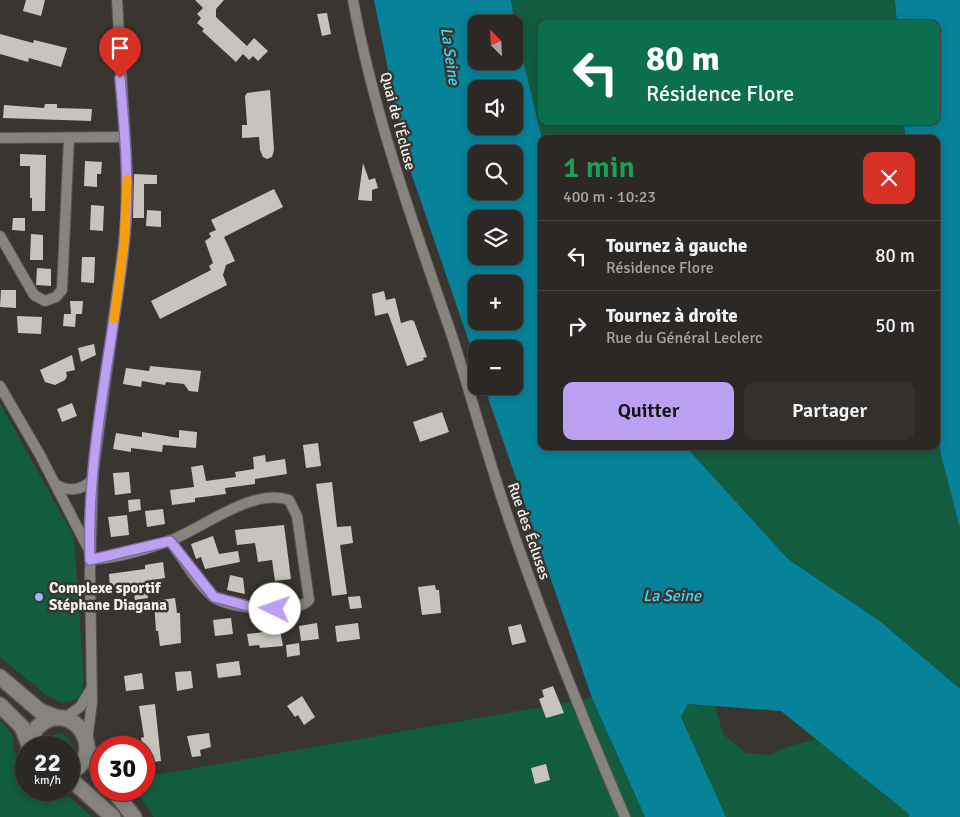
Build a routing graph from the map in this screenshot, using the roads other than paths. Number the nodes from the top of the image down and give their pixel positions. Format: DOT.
graph roads {
  1 [pos="117,0"];
  2 [pos="353,0"];
  3 [pos="125,137"];
  4 [pos="0,138"];
  5 [pos="69,138"];
  6 [pos="0,236"];
  7 [pos="421,249"];
  8 [pos="0,386"];
  9 [pos="93,479"];
  10 [pos="55,484"];
  11 [pos="170,541"];
  12 [pos="90,557"];
  13 [pos="0,677"];
  14 [pos="91,688"];
  15 [pos="0,705"];
  16 [pos="60,718"];
  17 [pos="26,736"];
  18 [pos="34,736"];
  19 [pos="87,745"];
  20 [pos="90,751"];
  21 [pos="80,765"];
  22 [pos="80,788"];
  23 [pos="122,801"];
  24 [pos="113,817"];
  25 [pos="134,817"];
  26 [pos="624,817"];
  1 -- 3 [label="street"];
  2 -- 7 [label="street, Quai de l'Écluse"];
  3 -- 5 [label="street"];
  3 -- 9 [label="street"];
  4 -- 5 [label="street"];
  5 -- 6 [label="street"];
  7 -- 26 [label="street, Rue des Écluses"];
  8 -- 10 [label="street"];
  9 -- 10 [label="street"];
  9 -- 12 [label="street"];
  10 -- 12 [label="street"];
  11 -- 11 [label="street"];
  11 -- 12 [label="street"];
  12 -- 14 [label="street"];
  13 -- 16 [label="main road"];
  14 -- 16 [label="street"];
  14 -- 19 [label="street"];
  15 -- 17 [label="main road"];
  16 -- 18 [label="main road"];
  16 -- 19 [label="main road"];
  19 -- 20 [label="main road"];
  19 -- 21 [label="main road"];
  22 -- 24 [label="main road"];
  23 -- 25 [label="main road"];
}
